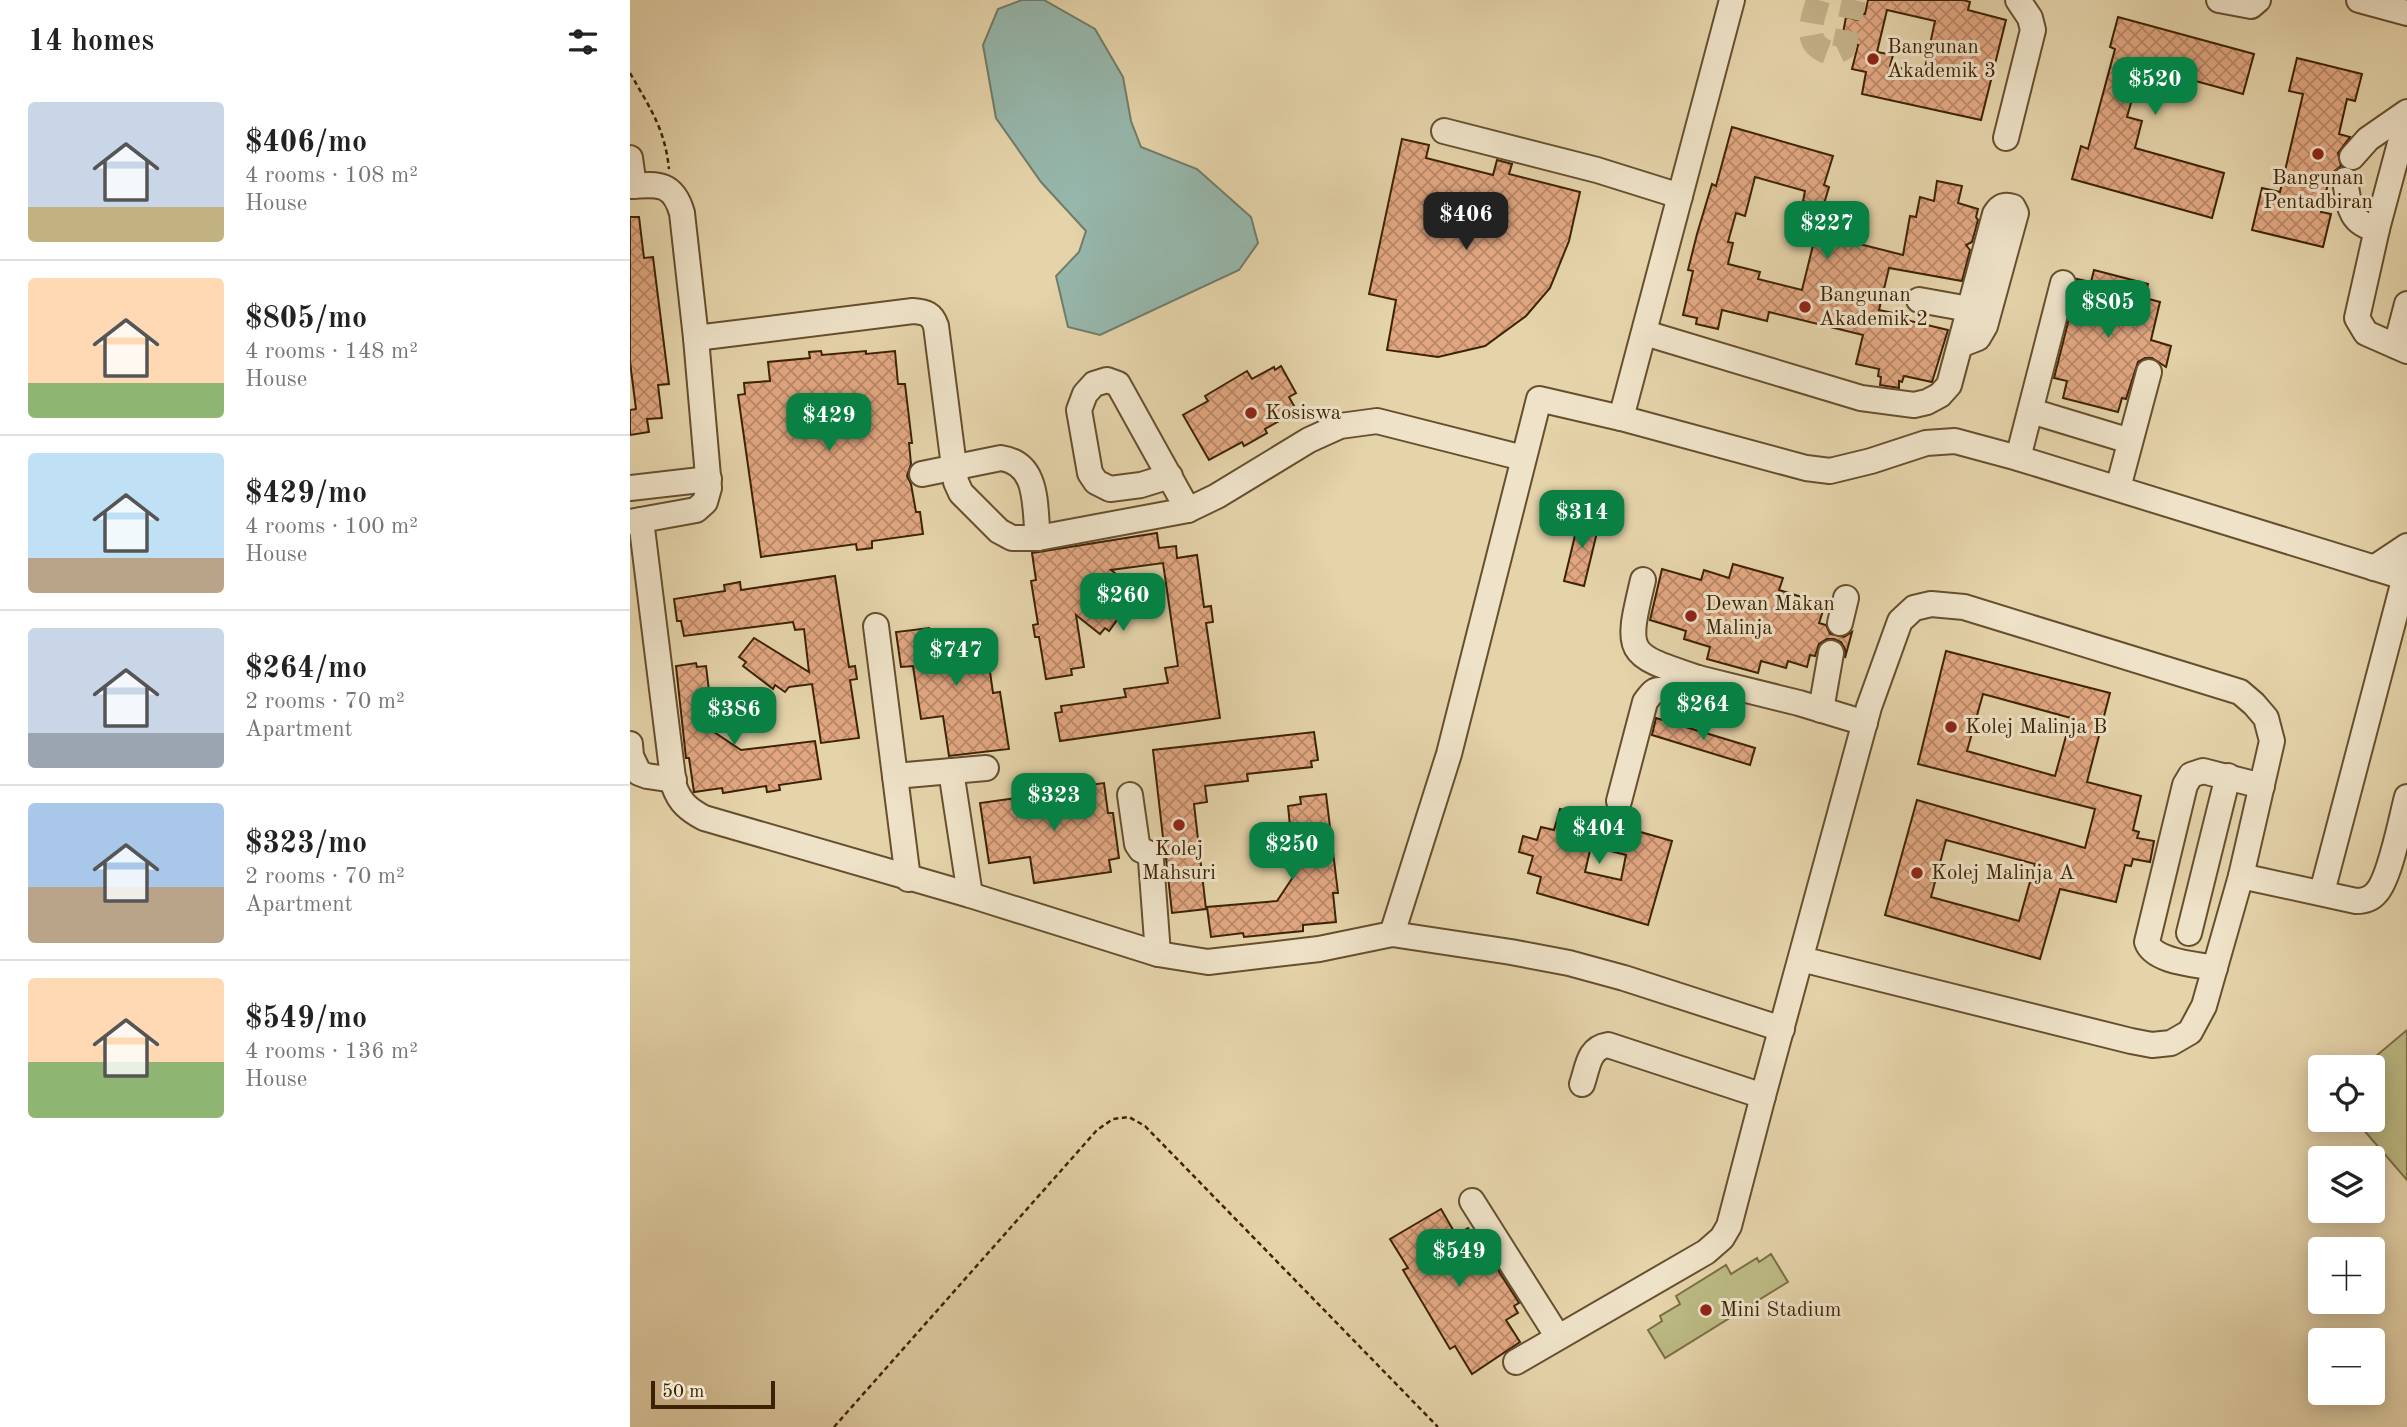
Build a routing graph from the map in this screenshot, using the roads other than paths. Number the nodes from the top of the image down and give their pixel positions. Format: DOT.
graph roads {
  1 [pos="1732,0"];
  2 [pos="2018,0"];
  3 [pos="2219,0"];
  4 [pos="2258,0"];
  5 [pos="2359,0"];
  6 [pos="2407,13"];
  7 [pos="2407,114"];
  8 [pos="1444,131"];
  9 [pos="2006,138"];
  10 [pos="630,158"];
  11 [pos="632,186"];
  12 [pos="1680,196"];
  13 [pos="2377,229"];
  14 [pos="2063,283"];
  15 [pos="1919,300"];
  16 [pos="1969,309"];
  17 [pos="2404,330"];
  18 [pos="1645,333"];
  19 [pos="696,338"];
  20 [pos="1960,345"];
  21 [pos="2149,372"];
  22 [pos="2031,411"];
  23 [pos="1621,418"];
  24 [pos="2130,440"];
  25 [pos="2018,457"];
  26 [pos="1523,458"];
  27 [pos="954,468"];
  28 [pos="922,474"];
  29 [pos="1170,476"];
  30 [pos="709,479"];
  31 [pos="630,488"];
  32 [pos="2118,488"];
  33 [pos="1188,510"];
  34 [pos="636,521"];
  35 [pos="1038,538"];
  36 [pos="2407,546"];
  37 [pos="2374,568"];
  38 [pos="2406,573"];
  39 [pos="1643,580"];
  40 [pos="1846,598"];
  41 [pos="2395,613"];
  42 [pos="1840,623"];
  43 [pos="876,626"];
  44 [pos="1831,653"];
  45 [pos="1698,678"];
  46 [pos="1821,710"];
  47 [pos="1865,723"];
  48 [pos="630,744"];
  49 [pos="986,768"];
  50 [pos="951,771"];
  51 [pos="895,776"];
  52 [pos="2228,776"];
  53 [pos="674,780"];
  54 [pos="2262,786"];
  55 [pos="1130,795"];
  56 [pos="2407,797"];
  57 [pos="1619,801"];
  58 [pos="2241,876"];
  59 [pos="908,878"];
  60 [pos="2322,892"];
  61 [pos="970,895"];
  62 [pos="2189,933"];
  63 [pos="1392,934"];
  64 [pos="1158,954"];
  65 [pos="1801,959"];
  66 [pos="2215,968"];
  67 [pos="1782,1029"];
  68 [pos="1582,1084"];
  69 [pos="1763,1096"];
  70 [pos="1472,1201"];
  71 [pos="1558,1337"];
  72 [pos="1516,1362"];
  1 -- 12 [label="street"];
  2 -- 9 [label="street"];
  3 -- 4 [label="street"];
  5 -- 6 [label="street"];
  7 -- 13 [label="street"];
  7 -- 13 [label="street"];
  8 -- 12 [label="street"];
  10 -- 11 [label="street"];
  11 -- 19 [label="street"];
  12 -- 18 [label="street"];
  13 -- 17 [label="street"];
  14 -- 22 [label="street"];
  15 -- 16 [label="street"];
  16 -- 20 [label="street"];
  16 -- 20 [label="street"];
  18 -- 20 [label="street"];
  18 -- 23 [label="street"];
  19 -- 27 [label="street"];
  19 -- 30 [label="street"];
  21 -- 24 [label="street"];
  22 -- 24 [label="street"];
  22 -- 25 [label="street"];
  23 -- 25 [label="street"];
  23 -- 26 [label="street"];
  24 -- 32 [label="street"];
  25 -- 32 [label="street"];
  26 -- 33 [label="street"];
  26 -- 63 [label="street"];
  27 -- 28 [label="street"];
  27 -- 35 [label="street"];
  27 -- 35 [label="street"];
  29 -- 29 [label="street"];
  29 -- 33 [label="street"];
  30 -- 31 [label="street"];
  30 -- 34 [label="street"];
  32 -- 37 [label="street"];
  33 -- 35 [label="street"];
  34 -- 53 [label="street"];
  36 -- 37 [label="street"];
  37 -- 38 [label="street"];
  37 -- 41 [label="street"];
  38 -- 41 [label="street"];
  39 -- 45 [label="street"];
  40 -- 42 [label="street"];
  41 -- 60 [label="street"];
  43 -- 51 [label="street"];
  44 -- 46 [label="street"];
  45 -- 46 [label="street"];
  45 -- 57 [label="street"];
  46 -- 47 [label="street"];
  47 -- 54 [label="street"];
  47 -- 65 [label="street"];
  48 -- 53 [label="street"];
  49 -- 50 [label="street"];
  50 -- 51 [label="street"];
  50 -- 61 [label="street"];
  51 -- 59 [label="street"];
  52 -- 54 [label="street"];
  52 -- 62 [label="street"];
  52 -- 66 [label="street"];
  53 -- 59 [label="street"];
  54 -- 58 [label="street"];
  55 -- 64 [label="street"];
  56 -- 60 [label="street"];
  58 -- 60 [label="street"];
  58 -- 66 [label="street"];
  59 -- 61 [label="street"];
  61 -- 64 [label="street"];
  63 -- 64 [label="street"];
  63 -- 67 [label="street"];
  65 -- 66 [label="street"];
  65 -- 67 [label="street"];
  67 -- 69 [label="street"];
  68 -- 69 [label="street"];
  69 -- 71 [label="street"];
  70 -- 71 [label="street"];
  71 -- 72 [label="street"];
}
